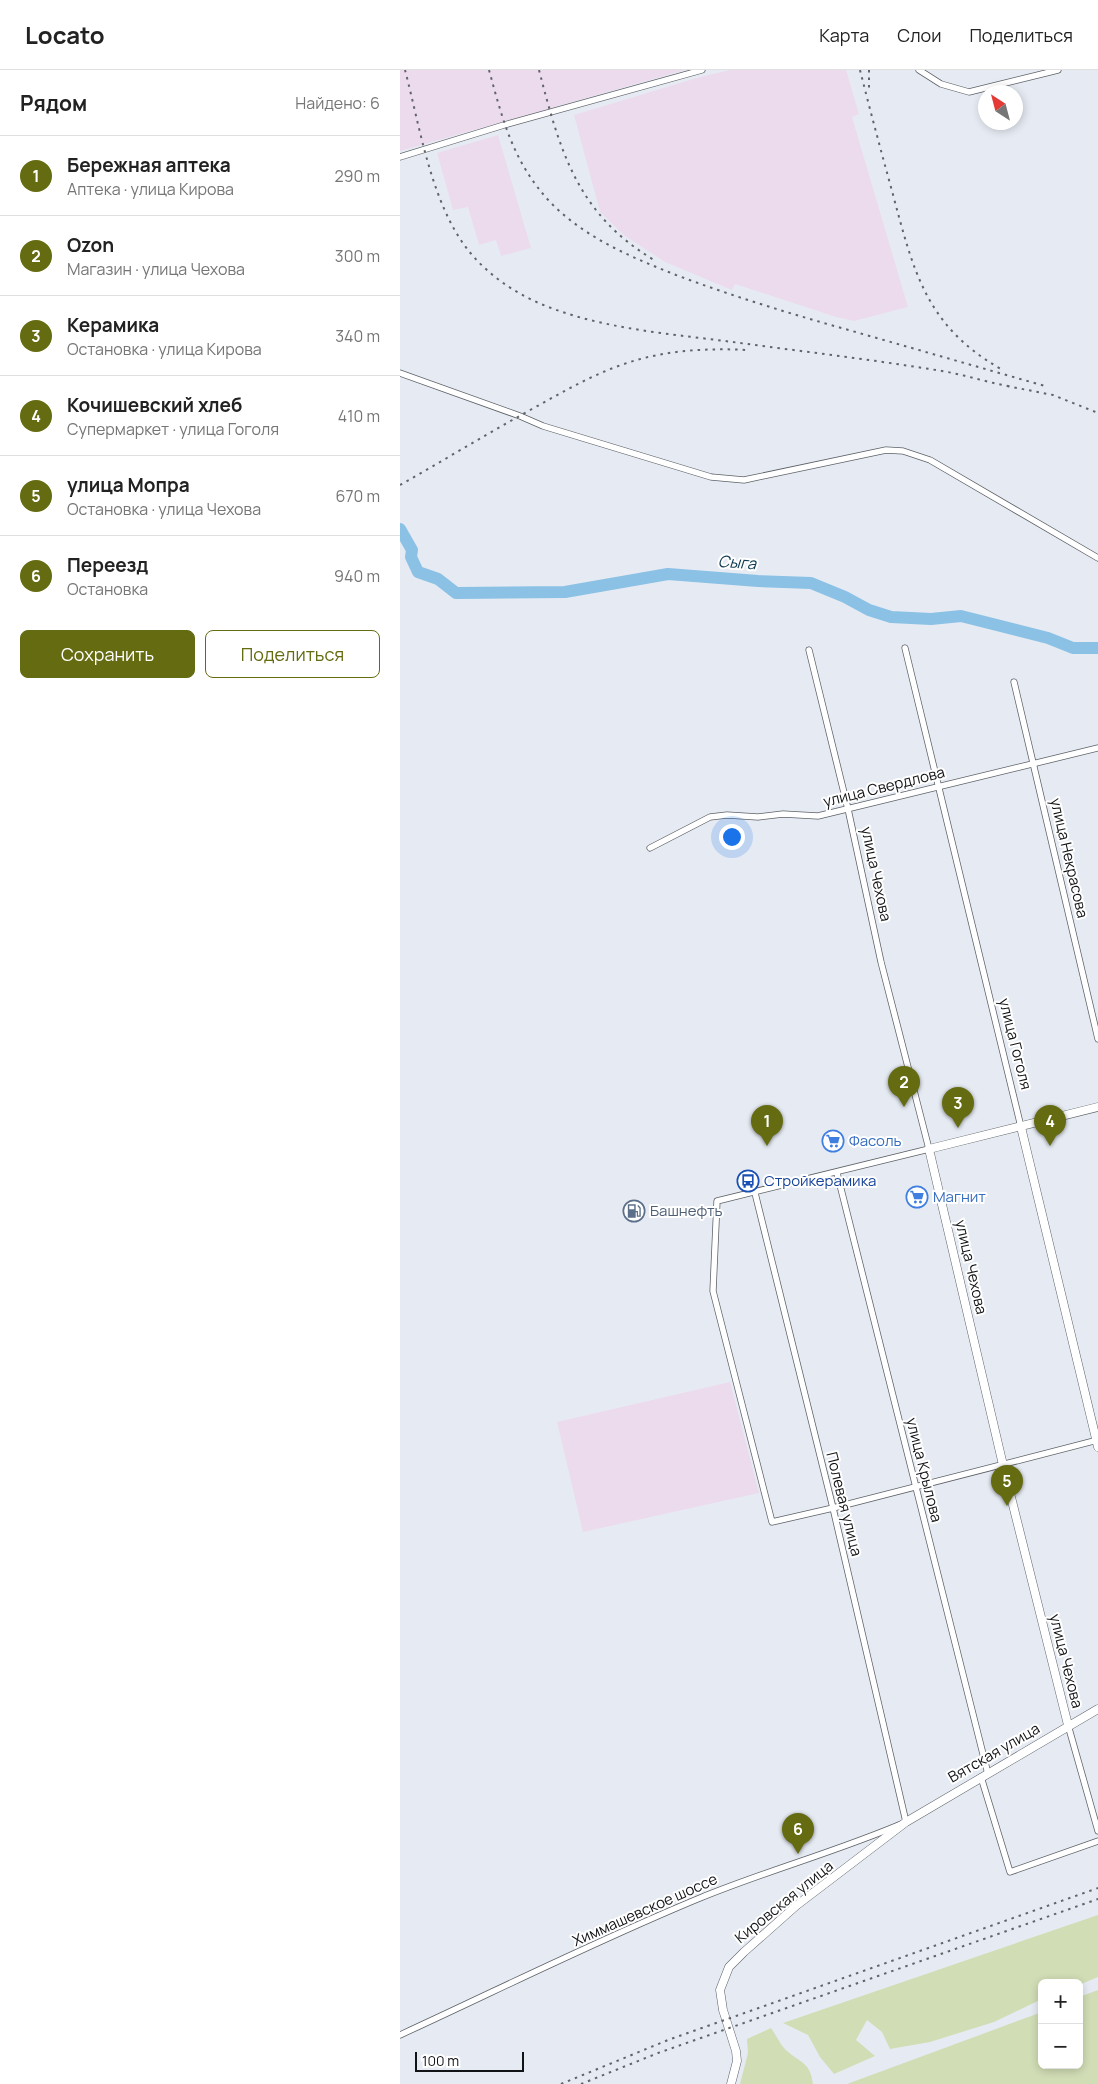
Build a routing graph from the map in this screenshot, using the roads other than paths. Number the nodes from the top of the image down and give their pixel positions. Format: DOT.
graph roads {
  1 [pos="702,70"];
  2 [pos="919,70"];
  3 [pos="1058,70"];
  4 [pos="400,157"];
  5 [pos="400,373"];
  6 [pos="1098,558"];
  7 [pos="905,648"];
  8 [pos="809,650"];
  9 [pos="1014,682"];
  10 [pos="1098,748"];
  11 [pos="1034,764"];
  12 [pos="938,786"];
  13 [pos="848,809"];
  14 [pos="650,848"];
  15 [pos="1098,1039"];
  16 [pos="1098,1107"];
  17 [pos="1021,1127"];
  18 [pos="929,1149"];
  19 [pos="837,1173"];
  20 [pos="755,1193"];
  21 [pos="1097,1443"];
  22 [pos="1003,1465"];
  23 [pos="915,1487"];
  24 [pos="833,1508"];
  25 [pos="1098,1709"];
  26 [pos="1068,1725"];
  27 [pos="985,1775"];
  28 [pos="906,1822"];
  29 [pos="1098,1830"];
  30 [pos="1098,1841"];
  31 [pos="400,2035"];
  32 [pos="731,2084"];
  1 -- 4 [label="street"];
  2 -- 3 [label="street"];
  5 -- 6 [label="street"];
  7 -- 12 [label="street, улица Гоголя"];
  8 -- 13 [label="street, улица Чехова"];
  9 -- 11 [label="street, улица Некрасова"];
  10 -- 11 [label="street, улица Свердлова"];
  11 -- 12 [label="street, улица Свердлова"];
  11 -- 15 [label="street, улица Некрасова"];
  12 -- 13 [label="street, улица Свердлова"];
  12 -- 17 [label="street, улица Гоголя"];
  13 -- 14 [label="street, улица Свердлова"];
  13 -- 18 [label="street, улица Чехова"];
  16 -- 17 [label="main road"];
  17 -- 18 [label="main road"];
  17 -- 21 [label="main road, улица Гоголя"];
  18 -- 19 [label="street"];
  18 -- 22 [label="main road, улица Чехова"];
  19 -- 20 [label="street"];
  19 -- 23 [label="street, улица Крылова"];
  20 -- 24 [label="street, Полевая улица"];
  20 -- 24 [label="street"];
  21 -- 22 [label="street"];
  22 -- 23 [label="street"];
  22 -- 26 [label="main road, улица Чехова"];
  23 -- 24 [label="street"];
  23 -- 27 [label="street, улица Крылова"];
  24 -- 28 [label="street, Полевая улица"];
  25 -- 26 [label="main road, Вятская улица"];
  26 -- 27 [label="main road, Вятская улица"];
  26 -- 29 [label="street, улица Чехова"];
  27 -- 28 [label="main road, Вятская улица"];
  27 -- 30 [label="street, улица Крылова"];
  28 -- 31 [label="street, Химмашевское шоссе"];
  28 -- 32 [label="main road, Кировская улица"];
}
